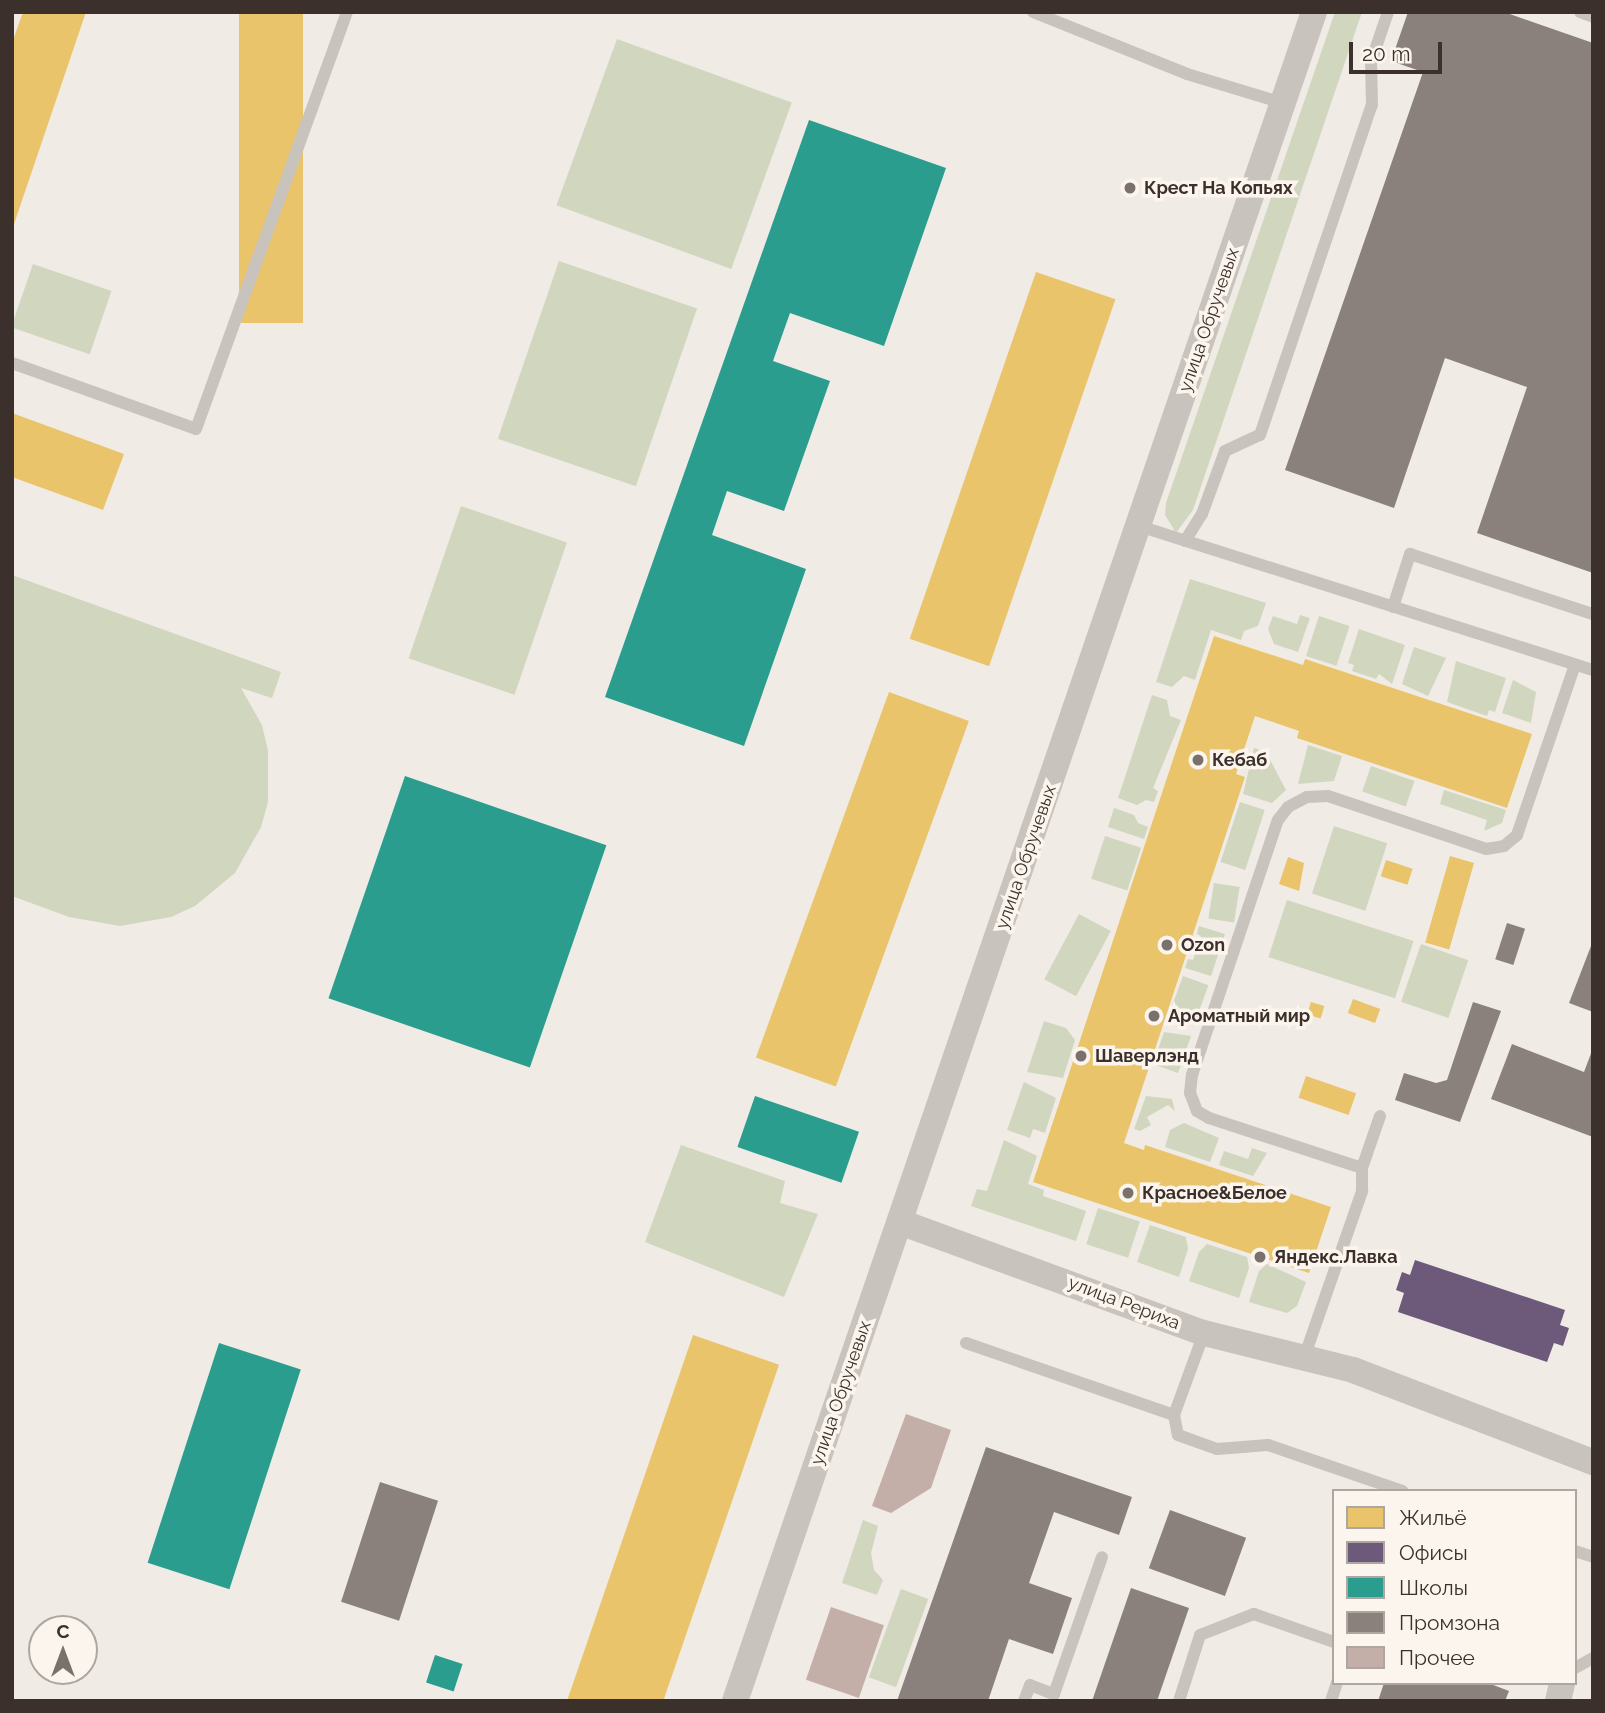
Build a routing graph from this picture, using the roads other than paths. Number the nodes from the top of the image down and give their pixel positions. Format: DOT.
graph roads {
  1 [pos="347,12"];
  2 [pos="1033,12"];
  3 [pos="1314,12"];
  4 [pos="1388,12"];
  5 [pos="1580,12"];
  6 [pos="1593,17"];
  7 [pos="1283,103"];
  8 [pos="12,363"];
  9 [pos="1139,526"];
  10 [pos="1185,541"];
  11 [pos="1393,607"];
  12 [pos="1593,614"];
  13 [pos="1575,665"];
  14 [pos="1593,670"];
  15 [pos="1380,1116"];
  16 [pos="1362,1168"];
  17 [pos="900,1223"];
  18 [pos="1204,1333"];
  19 [pos="966,1343"];
  20 [pos="1305,1355"];
  21 [pos="1174,1415"];
  22 [pos="1593,1462"];
  23 [pos="1396,1489"];
  24 [pos="1102,1557"];
  25 [pos="1332,1641"];
  26 [pos="1593,1658"];
  27 [pos="1577,1667"];
  28 [pos="735,1701"];
  29 [pos="1024,1701"];
  30 [pos="1179,1701"];
  1 -- 8 [label="lane"];
  2 -- 7 [label="lane"];
  3 -- 7 [label="street, улица Обручевых"];
  4 -- 10 [label="lane"];
  5 -- 6 [label="lane"];
  7 -- 9 [label="street, улица Обручевых"];
  9 -- 10 [label="lane"];
  9 -- 17 [label="street, улица Обручевых"];
  10 -- 11 [label="lane"];
  11 -- 12 [label="lane"];
  11 -- 13 [label="lane"];
  13 -- 14 [label="lane"];
  13 -- 16 [label="lane"];
  15 -- 16 [label="lane"];
  16 -- 20 [label="lane"];
  17 -- 18 [label="street, улица Рериха"];
  17 -- 28 [label="street, улица Обручевых"];
  18 -- 20 [label="street, улица Рериха"];
  18 -- 21 [label="lane"];
  19 -- 21 [label="lane"];
  20 -- 22 [label="street, улица Рериха"];
  21 -- 23 [label="lane"];
  24 -- 29 [label="lane"];
  25 -- 30 [label="lane"];
  26 -- 27 [label="lane"];
}
